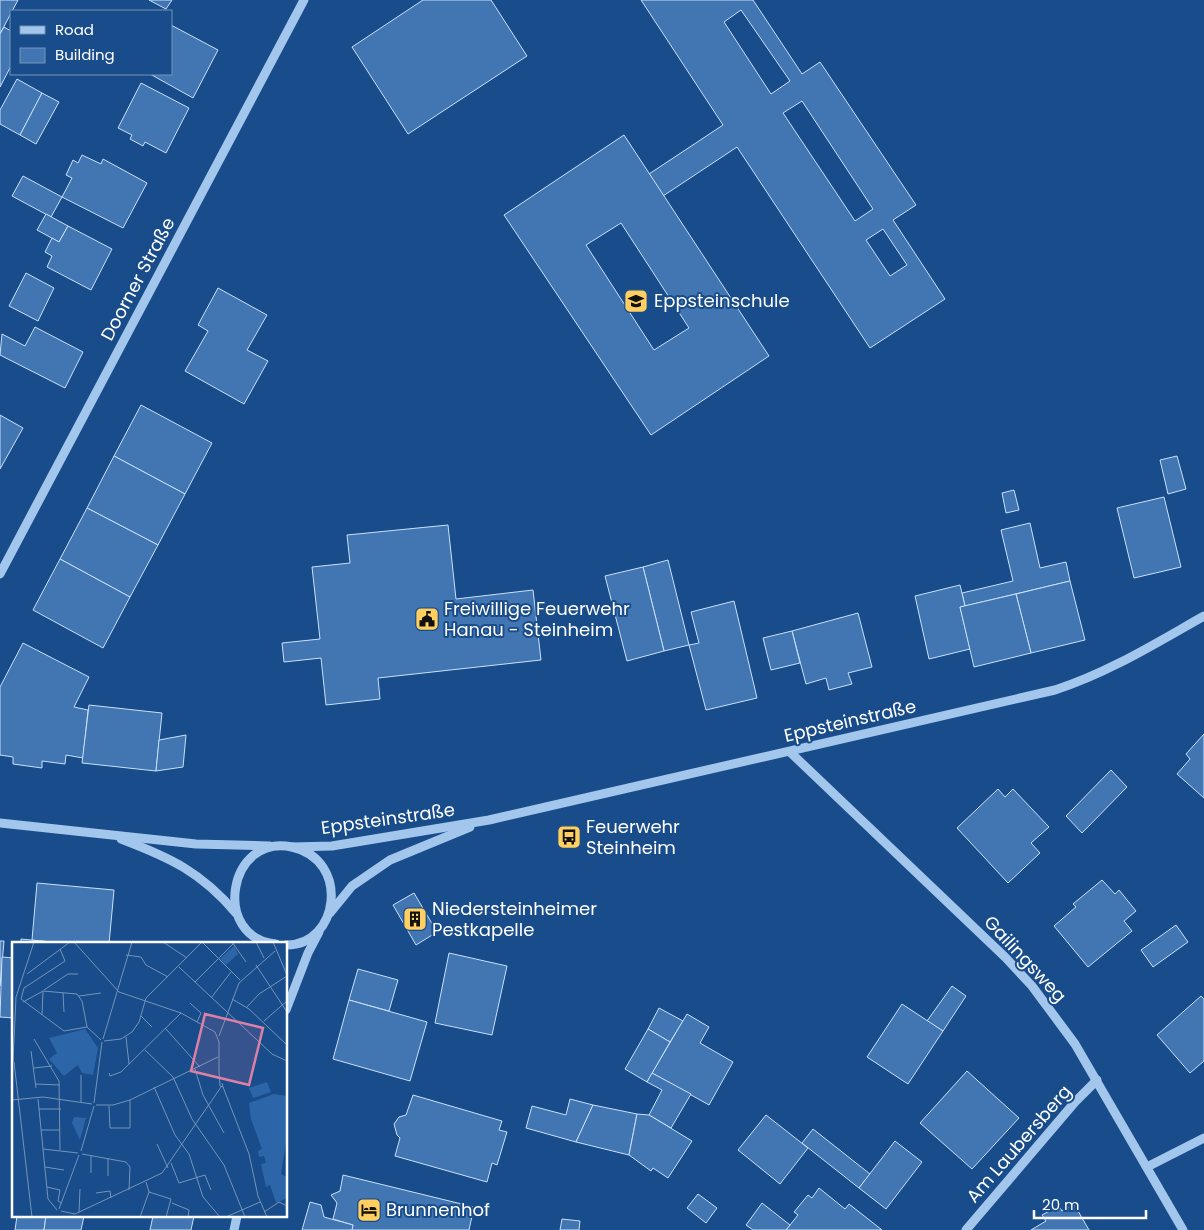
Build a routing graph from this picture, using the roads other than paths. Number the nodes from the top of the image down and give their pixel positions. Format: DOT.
graph roads {
  1 [pos="304,0"];
  2 [pos="0,574"];
  3 [pos="1204,616"];
  4 [pos="790,752"];
  5 [pos="489,820"];
  6 [pos="0,823"];
  7 [pos="108,834"];
  8 [pos="277,846"];
  9 [pos="292,847"];
  10 [pos="236,913"];
  11 [pos="330,913"];
  12 [pos="243,926"];
  13 [pos="321,928"];
  14 [pos="250,942"];
  15 [pos="266,942"];
  16 [pos="288,944"];
  17 [pos="288,1005"];
  18 [pos="1097,1080"];
  19 [pos="1204,1138"];
  20 [pos="1147,1167"];
  21 [pos="966,1230"];
  22 [pos="1183,1230"];
  1 -- 2 [label="street, Doorner Straße"];
  3 -- 4 [label="street, Eppsteinstraße"];
  4 -- 5 [label="street, Eppsteinstraße"];
  4 -- 18 [label="street, Gailingsweg"];
  5 -- 9 [label="street, Eppsteinstraße"];
  5 -- 11 [label="street, Eppsteinstraße"];
  6 -- 7 [label="street"];
  7 -- 8 [label="street"];
  7 -- 10 [label="street"];
  8 -- 9 [label="street, Eppsteinstraße"];
  8 -- 10 [label="street"];
  9 -- 11 [label="street"];
  10 -- 12 [label="street"];
  11 -- 13 [label="street, Eppsteinstraße"];
  12 -- 14 [label="street"];
  12 -- 15 [label="street"];
  13 -- 16 [label="street"];
  13 -- 17 [label="street, Eppsteinstraße"];
  18 -- 20 [label="street, Gailingsweg"];
  18 -- 21 [label="street, Am Laubersberg"];
  19 -- 20 [label="street"];
  20 -- 22 [label="street, Gailingsweg"];
}
